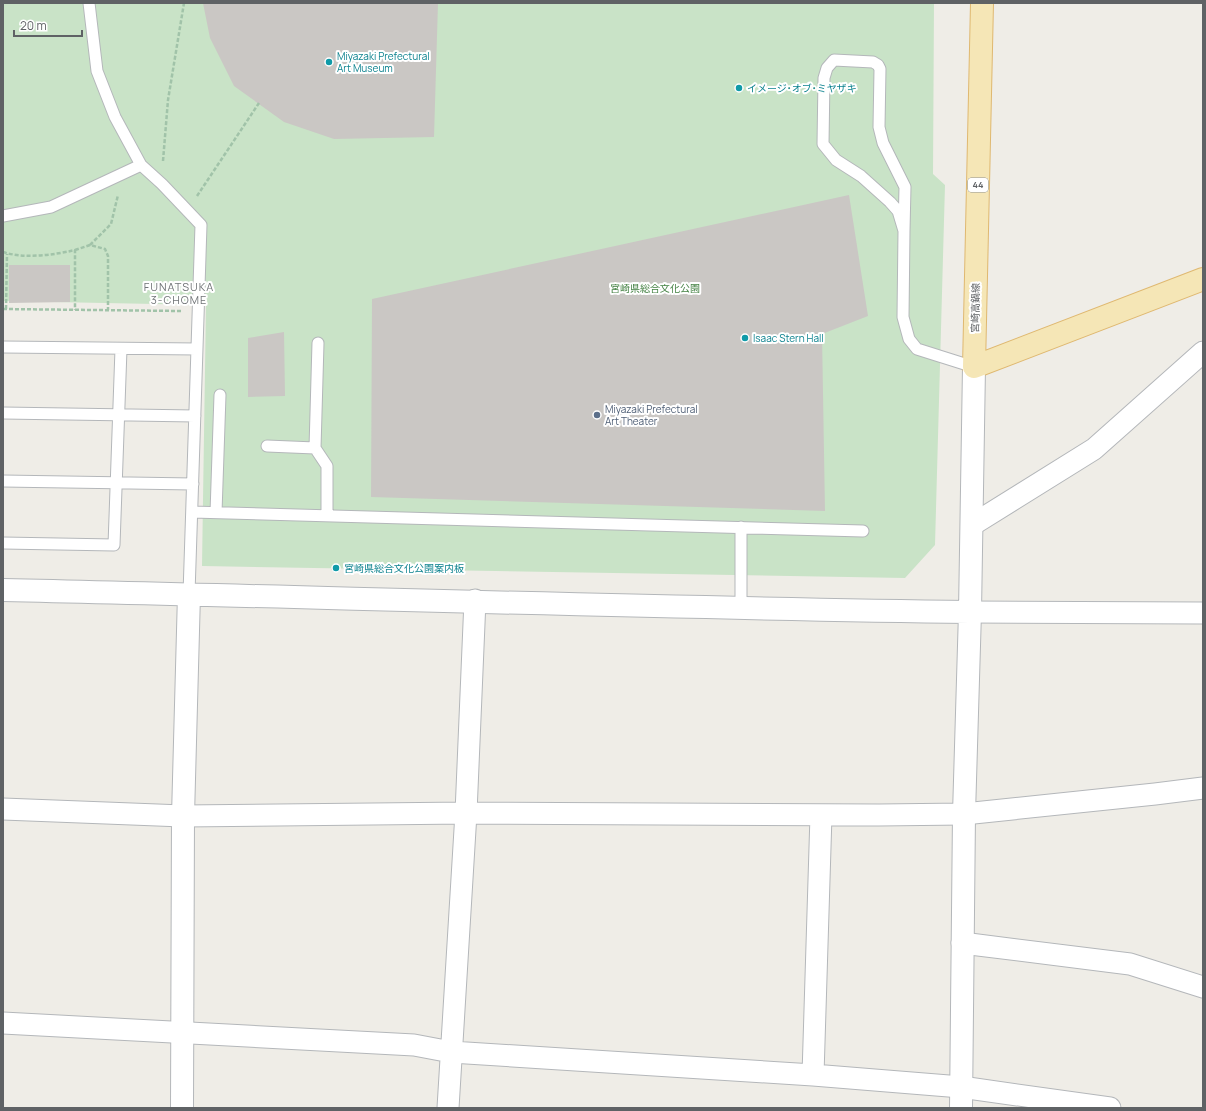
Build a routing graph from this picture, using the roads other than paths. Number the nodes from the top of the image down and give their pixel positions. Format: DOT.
graph roads {
  1 [pos="89,3"];
  2 [pos="982,3"];
  3 [pos="141,165"];
  4 [pos="3,216"];
  5 [pos="904,231"];
  6 [pos="1201,284"];
  7 [pos="318,343"];
  8 [pos="3,347"];
  9 [pos="121,349"];
  10 [pos="197,349"];
  11 [pos="1203,352"];
  12 [pos="974,367"];
  13 [pos="220,395"];
  14 [pos="3,412"];
  15 [pos="118,414"];
  16 [pos="195,416"];
  17 [pos="267,446"];
  18 [pos="315,448"];
  19 [pos="3,481"];
  20 [pos="116,483"];
  21 [pos="193,484"];
  22 [pos="192,512"];
  23 [pos="216,513"];
  24 [pos="327,516"];
  25 [pos="972,524"];
  26 [pos="741,527"];
  27 [pos="862,531"];
  28 [pos="3,543"];
  29 [pos="3,590"];
  30 [pos="189,594"];
  31 [pos="475,600"];
  32 [pos="741,609"];
  33 [pos="970,612"];
  34 [pos="1203,612"];
  35 [pos="1203,788"];
  36 [pos="3,808"];
  37 [pos="466,813"];
  38 [pos="964,814"];
  39 [pos="821,815"];
  40 [pos="183,816"];
  41 [pos="962,943"];
  42 [pos="1203,987"];
  43 [pos="3,1023"];
  44 [pos="183,1033"];
  45 [pos="451,1052"];
  46 [pos="813,1075"];
  47 [pos="961,1098"];
  48 [pos="1082,1106"];
  49 [pos="182,1108"];
  50 [pos="448,1108"];
  51 [pos="1110,1108"];
  1 -- 3 [label="lane"];
  2 -- 12 [label="main road, 宮崎高鍋線 / 44"];
  3 -- 4 [label="lane"];
  3 -- 10 [label="lane"];
  5 -- 5 [label="lane"];
  5 -- 12 [label="lane"];
  6 -- 12 [label="main road"];
  7 -- 18 [label="lane"];
  8 -- 9 [label="lane"];
  9 -- 10 [label="lane"];
  9 -- 15 [label="lane"];
  10 -- 16 [label="lane"];
  11 -- 25 [label="street"];
  12 -- 25 [label="street"];
  13 -- 23 [label="lane"];
  14 -- 15 [label="lane"];
  15 -- 16 [label="lane"];
  15 -- 20 [label="lane"];
  16 -- 21 [label="lane"];
  17 -- 18 [label="lane"];
  18 -- 24 [label="lane"];
  19 -- 20 [label="lane"];
  20 -- 21 [label="lane"];
  20 -- 28 [label="lane"];
  21 -- 22 [label="lane"];
  22 -- 23 [label="lane"];
  22 -- 30 [label="lane"];
  23 -- 24 [label="lane"];
  24 -- 26 [label="lane"];
  25 -- 33 [label="street"];
  26 -- 27 [label="lane"];
  26 -- 32 [label="lane"];
  29 -- 30 [label="street"];
  30 -- 31 [label="street"];
  30 -- 40 [label="street"];
  31 -- 32 [label="street"];
  31 -- 37 [label="street"];
  32 -- 33 [label="street"];
  33 -- 34 [label="street"];
  33 -- 38 [label="street"];
  35 -- 38 [label="street"];
  36 -- 40 [label="street"];
  37 -- 39 [label="street"];
  37 -- 40 [label="street"];
  37 -- 45 [label="street"];
  38 -- 39 [label="street"];
  38 -- 41 [label="street"];
  39 -- 46 [label="street"];
  40 -- 44 [label="street"];
  41 -- 42 [label="street"];
  41 -- 47 [label="street"];
  43 -- 44 [label="street"];
  44 -- 45 [label="street"];
  44 -- 49 [label="street"];
  45 -- 46 [label="street"];
  45 -- 50 [label="street"];
  46 -- 47 [label="street"];
  47 -- 48 [label="street"];
  48 -- 51 [label="street"];
}
